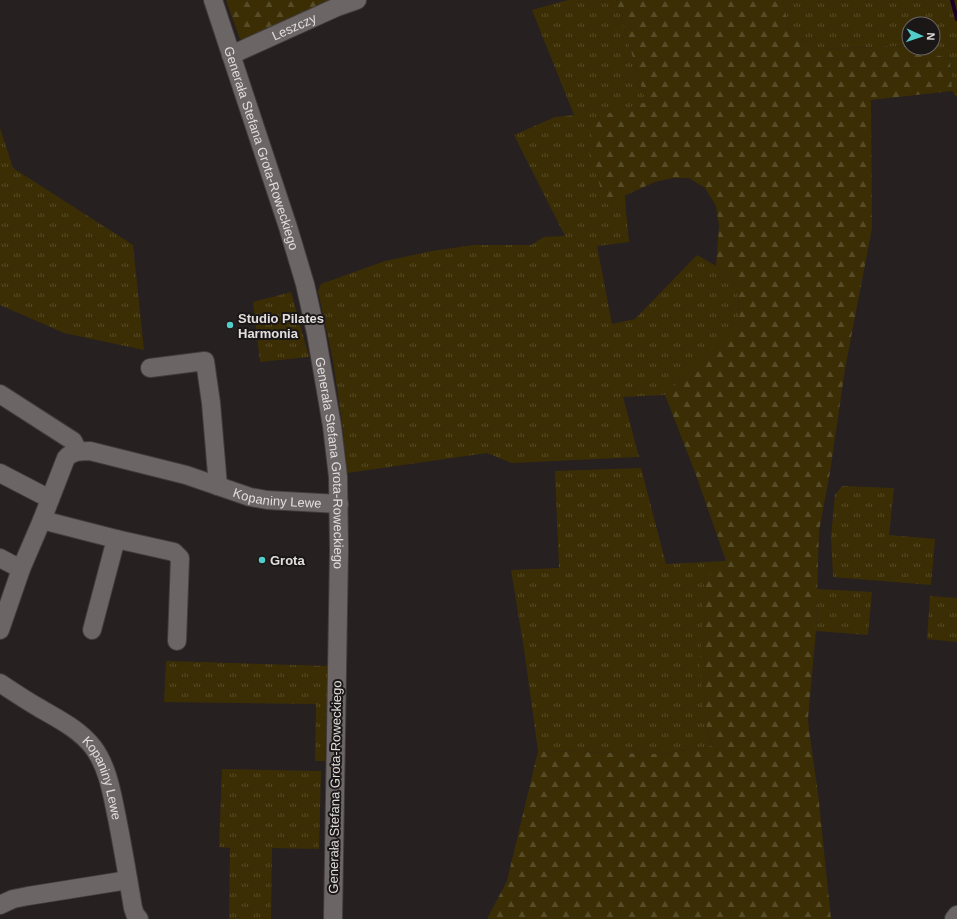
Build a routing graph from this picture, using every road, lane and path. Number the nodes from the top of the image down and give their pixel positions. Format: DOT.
graph roads {
  1 [pos="212,0"];
  2 [pos="356,0"];
  3 [pos="231,55"];
  4 [pos="150,368"];
  5 [pos="0,394"];
  6 [pos="78,451"];
  7 [pos="0,473"];
  8 [pos="218,486"];
  9 [pos="50,499"];
  10 [pos="339,504"];
  11 [pos="42,520"];
  12 [pos="116,539"];
  13 [pos="0,558"];
  14 [pos="21,569"];
  15 [pos="0,630"];
  16 [pos="92,630"];
  17 [pos="177,641"];
  18 [pos="0,683"];
  19 [pos="128,880"];
  20 [pos="0,905"];
  21 [pos="957,915"];
  22 [pos="138,919"];
  23 [pos="332,919"];
  24 [pos="954,919"];
  1 -- 3 [label="street, Generała Stefana Grota-Roweckiego"];
  2 -- 3 [label="street, Leszczy"];
  3 -- 10 [label="street, Generała Stefana Grota-Roweckiego"];
  4 -- 8 [label="street"];
  5 -- 6 [label="street"];
  6 -- 8 [label="street, Kopaniny Lewe"];
  6 -- 9 [label="street"];
  7 -- 9 [label="street"];
  8 -- 10 [label="street, Kopaniny Lewe"];
  9 -- 11 [label="street"];
  10 -- 23 [label="street, Generała Stefana Grota-Roweckiego"];
  11 -- 12 [label="street"];
  11 -- 14 [label="street"];
  12 -- 16 [label="street"];
  12 -- 17 [label="street"];
  13 -- 14 [label="street"];
  14 -- 15 [label="street"];
  18 -- 19 [label="street, Kopaniny Lewe"];
  19 -- 20 [label="street"];
  19 -- 22 [label="street, Kopaniny Lewe"];
  21 -- 24 [label="street"];
}
